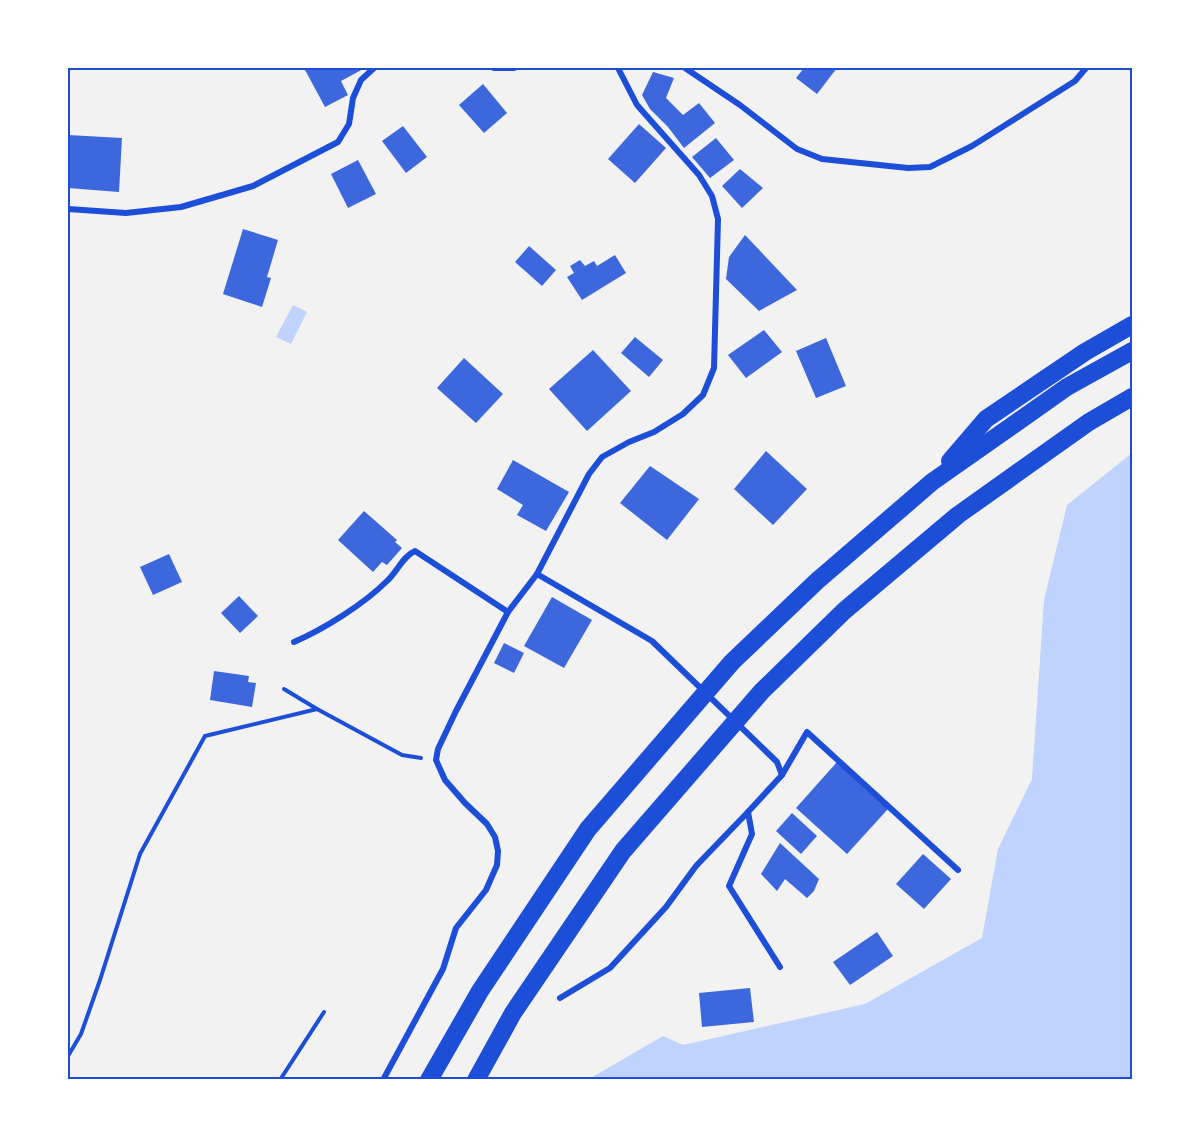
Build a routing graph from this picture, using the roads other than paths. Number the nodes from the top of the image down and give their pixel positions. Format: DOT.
graph roads {
  1 [pos="374,68"];
  2 [pos="494,68"];
  3 [pos="514,68"];
  4 [pos="618,68"];
  5 [pos="685,68"];
  6 [pos="1086,68"];
  7 [pos="68,209"];
  8 [pos="1132,325"];
  9 [pos="1132,351"];
  10 [pos="1132,397"];
  11 [pos="932,482"];
  12 [pos="537,574"];
  13 [pos="508,612"];
  14 [pos="294,642"];
  15 [pos="782,774"];
  16 [pos="748,812"];
  17 [pos="958,870"];
  18 [pos="780,967"];
  19 [pos="560,998"];
  20 [pos="383,1080"];
  21 [pos="429,1080"];
  22 [pos="476,1080"];
  1 -- 7 [label="street"];
  2 -- 3 [label="street"];
  4 -- 12 [label="street"];
  5 -- 6 [label="street"];
  8 -- 11 [label="highway"];
  9 -- 11 [label="highway"];
  10 -- 22 [label="highway"];
  11 -- 21 [label="highway"];
  12 -- 13 [label="street"];
  12 -- 15 [label="street"];
  13 -- 14 [label="street"];
  13 -- 20 [label="street"];
  15 -- 16 [label="street"];
  15 -- 17 [label="street"];
  16 -- 18 [label="street"];
  16 -- 19 [label="street"];
}
